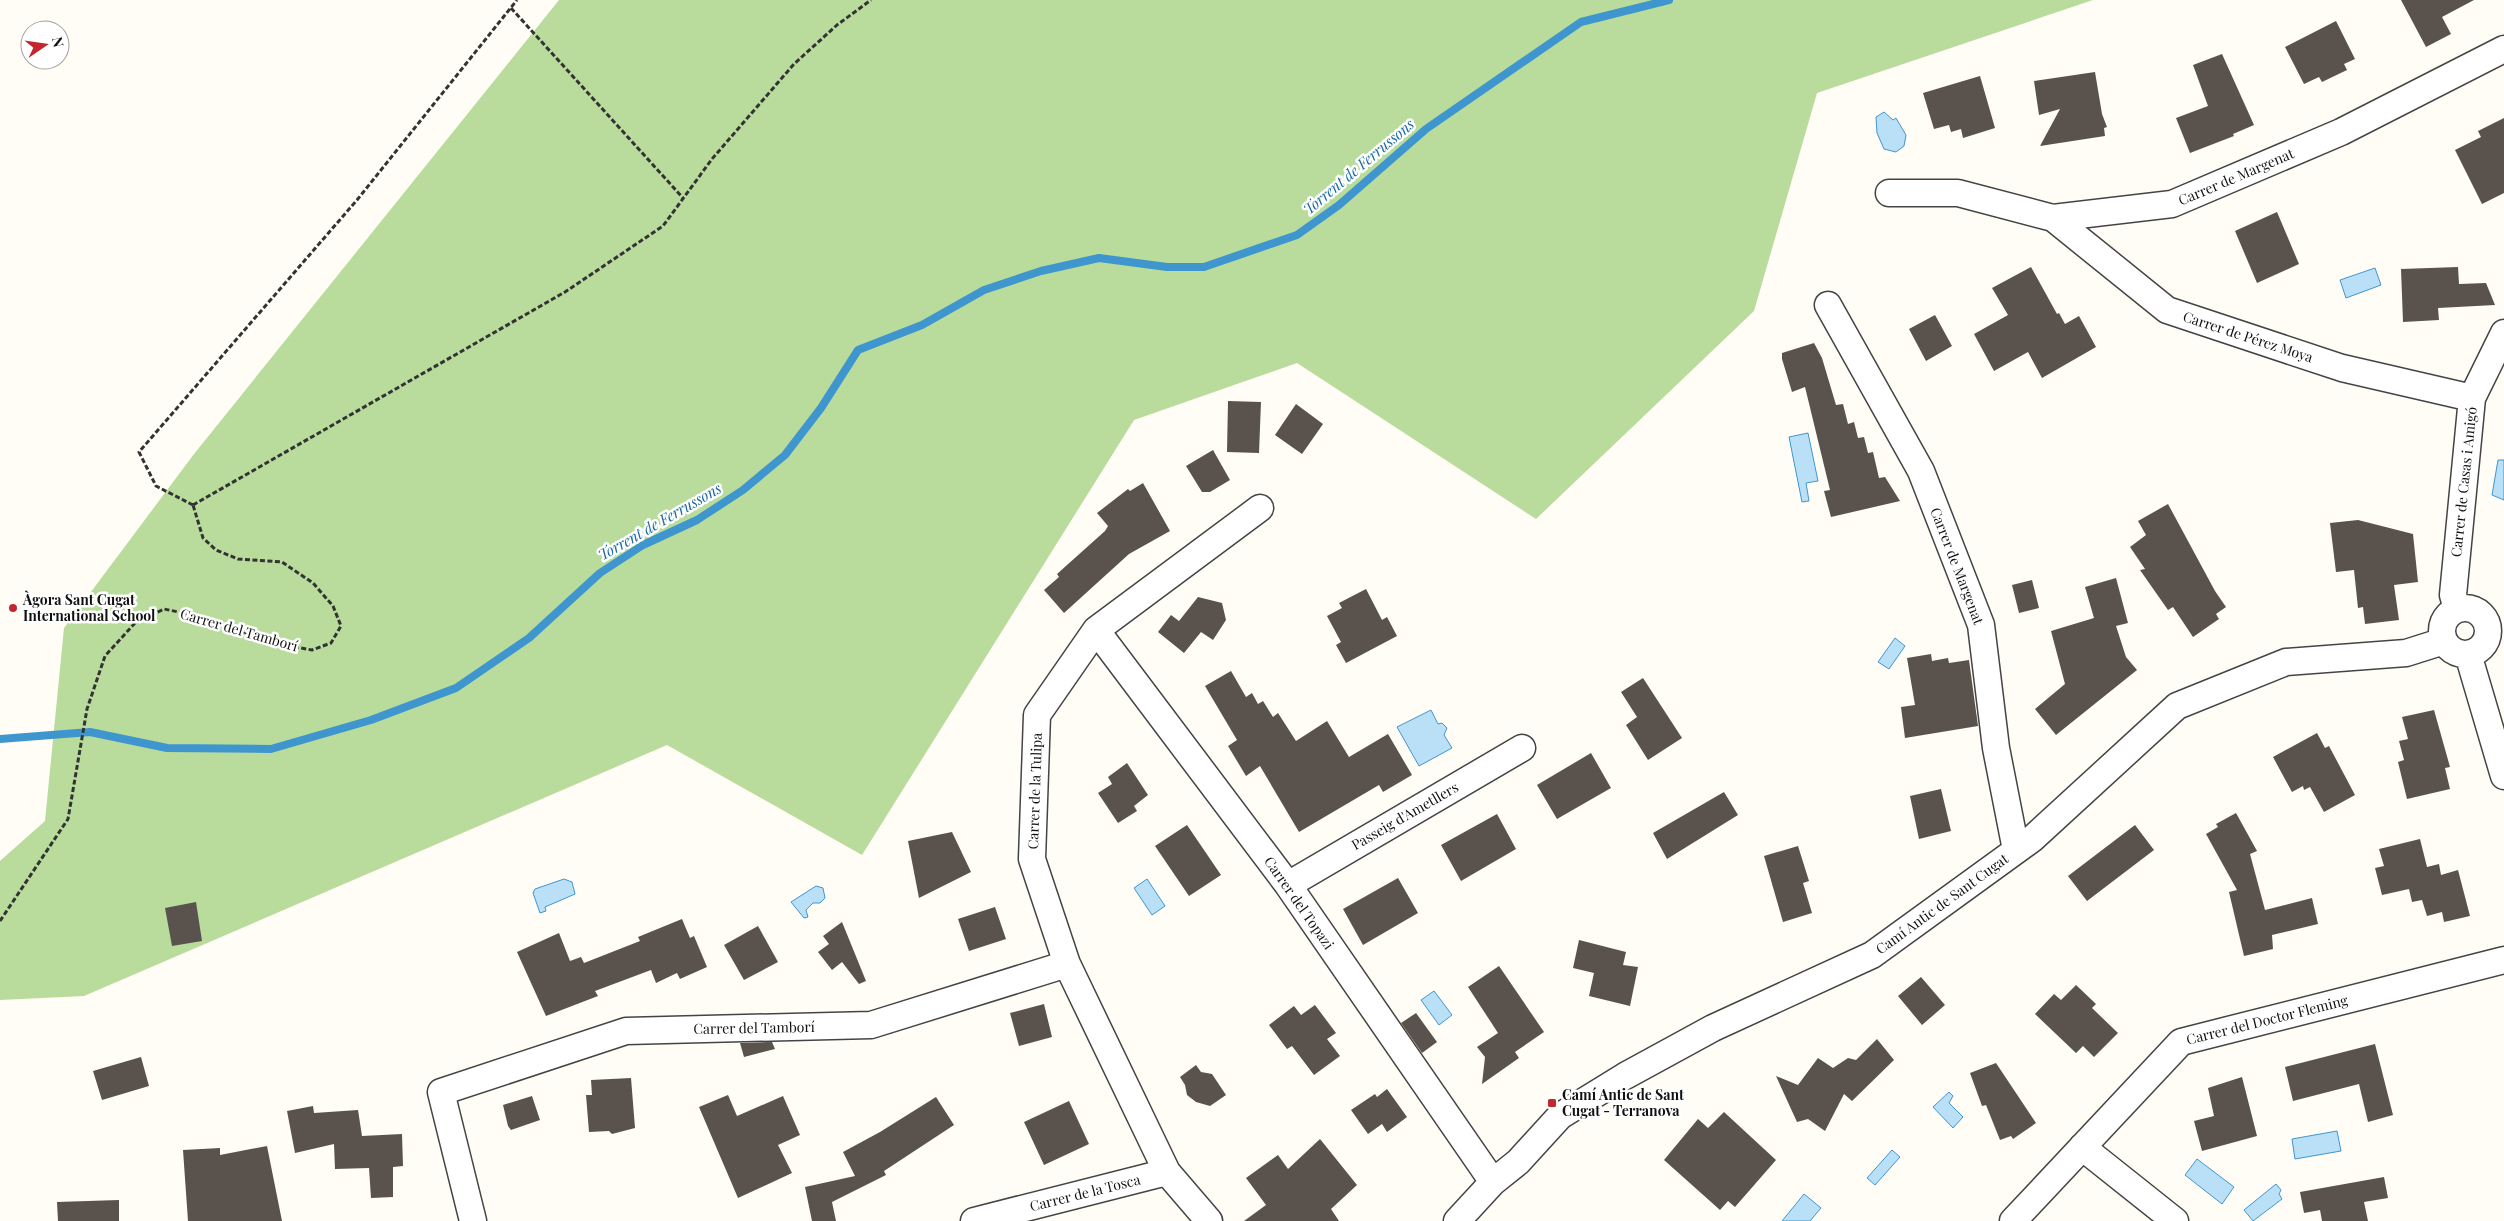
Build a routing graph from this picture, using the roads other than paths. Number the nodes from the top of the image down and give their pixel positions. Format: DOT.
graph roads {
  1 [pos="2504,49"];
  2 [pos="1890,193"];
  3 [pos="2053,218"];
  4 [pos="1828,305"];
  5 [pos="2504,333"];
  6 [pos="2472,398"];
  7 [pos="1260,508"];
  8 [pos="2456,609"];
  9 [pos="2496,626"];
  10 [pos="1096,630"];
  11 [pos="2444,641"];
  12 [pos="2468,654"];
  13 [pos="1522,748"];
  14 [pos="2504,776"];
  15 [pos="2016,850"];
  16 [pos="1288,885"];
  17 [pos="2504,960"];
  18 [pos="1067,964"];
  19 [pos="2082,1147"];
  20 [pos="1168,1172"];
  21 [pos="1493,1182"];
  22 [pos="473,1221"];
  23 [pos="974,1221"];
  24 [pos="1209,1221"];
  25 [pos="1457,1221"];
  26 [pos="2013,1221"];
  27 [pos="2175,1221"];
  1 -- 3 [label="street, Carrer de Margenat"];
  2 -- 3 [label="street, Carrer de Margenat"];
  3 -- 6 [label="street, Carrer de Pérez Moya"];
  4 -- 15 [label="street, Carrer de Margenat"];
  5 -- 6 [label="street, Carrer de Casas i Amigó"];
  6 -- 8 [label="street, Carrer de Casas i Amigó"];
  7 -- 10 [label="street, Carrer de la Tulipa"];
  8 -- 9 [label="street"];
  8 -- 11 [label="street"];
  9 -- 12 [label="street"];
  10 -- 16 [label="street, Carrer del Topazi"];
  10 -- 18 [label="street, Carrer de la Tulipa"];
  11 -- 12 [label="street"];
  11 -- 15 [label="street, Camí Antic de Sant Cugat"];
  12 -- 14 [label="street"];
  13 -- 16 [label="street, Passeig d'Ametllers"];
  15 -- 21 [label="street, Camí Antic de Sant Cugat"];
  16 -- 21 [label="street, Carrer del Topazi"];
  17 -- 19 [label="street, Carrer del Doctor Fleming"];
  18 -- 20 [label="street, Carrer de la Tulipa"];
  18 -- 22 [label="street, Carrer del Tamborí"];
  19 -- 26 [label="street, Carrer del Doctor Fleming"];
  19 -- 27 [label="street"];
  20 -- 23 [label="street, Carrer de la Tosca"];
  20 -- 24 [label="street, Carrer de la Tulipa"];
  21 -- 25 [label="street, Camí Antic de Sant Cugat"];
}
